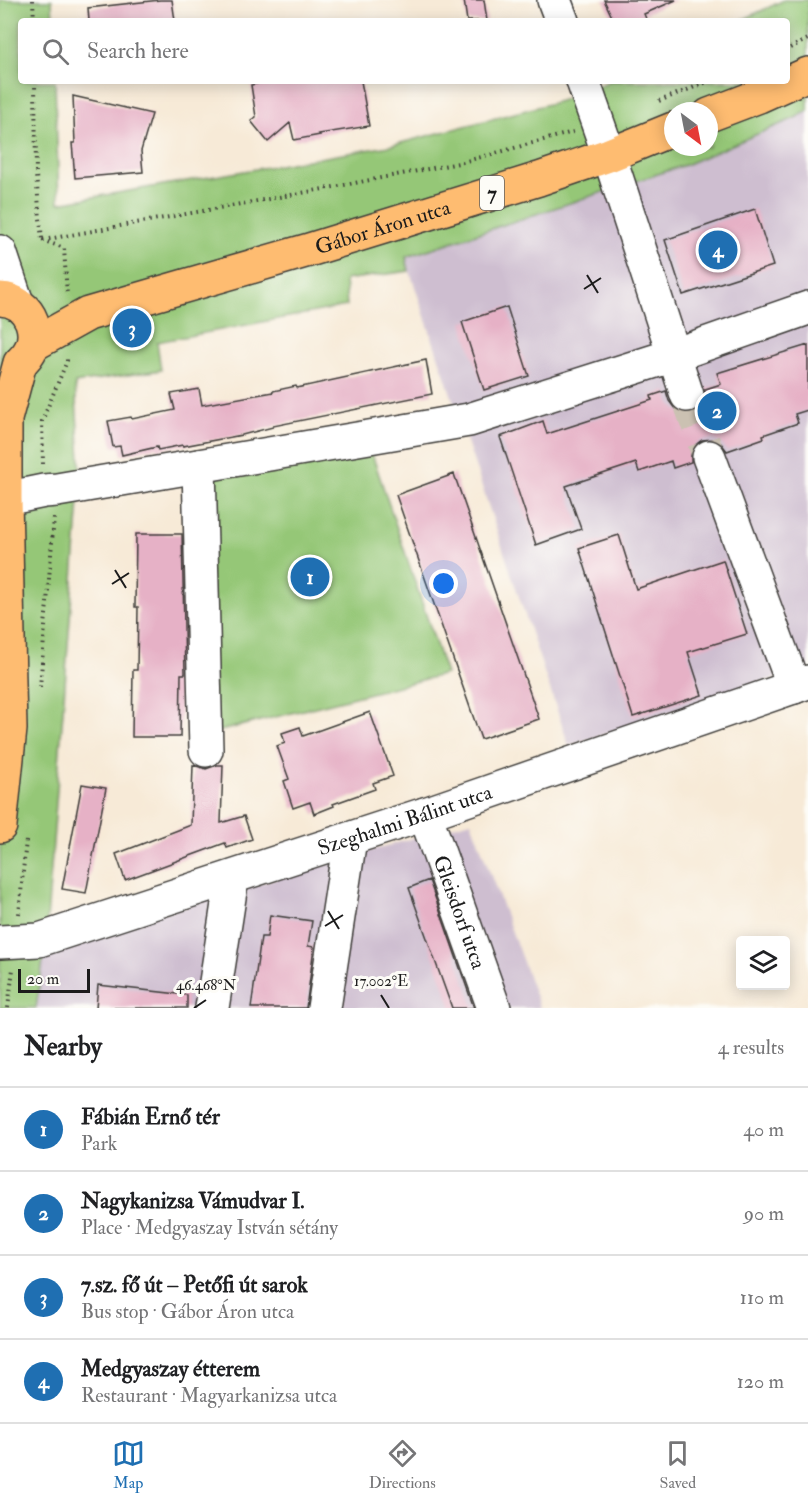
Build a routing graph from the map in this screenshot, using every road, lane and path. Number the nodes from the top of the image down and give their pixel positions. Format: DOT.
graph roads {
  1 [pos="33,0"];
  2 [pos="554,0"];
  3 [pos="34,18"];
  4 [pos="561,18"];
  5 [pos="808,39"];
  6 [pos="790,48"];
  7 [pos="808,74"];
  8 [pos="790,82"];
  9 [pos="34,84"];
  10 [pos="584,84"];
  11 [pos="702,84"];
  12 [pos="786,84"];
  13 [pos="649,105"];
  14 [pos="718,112"];
  15 [pos="664,130"];
  16 [pos="604,140"];
  17 [pos="42,240"];
  18 [pos="0,252"];
  19 [pos="14,304"];
  20 [pos="808,308"];
  21 [pos="74,317"];
  22 [pos="674,355"];
  23 [pos="18,359"];
  24 [pos="687,395"];
  25 [pos="3,412"];
  26 [pos="709,457"];
  27 [pos="199,466"];
  28 [pos="44,491"];
  29 [pos="2,500"];
  30 [pos="801,684"];
  31 [pos="39,696"];
  32 [pos="206,750"];
  33 [pos="425,814"];
  34 [pos="13,831"];
  35 [pos="350,839"];
  36 [pos="232,878"];
  37 [pos="8,942"];
  38 [pos="8,1008"];
  39 [pos="212,1008"];
  40 [pos="324,1008"];
  41 [pos="494,1008"];
  1 -- 3 [label="path"];
  2 -- 4 [label="street"];
  5 -- 6 [label="path"];
  7 -- 8 [label="main road"];
  9 -- 17 [label="path"];
  10 -- 16 [label="street"];
  11 -- 13 [label="path"];
  12 -- 14 [label="main road"];
  15 -- 16 [label="main road, Gábor Áron utca / 7"];
  16 -- 17 [label="path"];
  16 -- 21 [label="main road, Gábor Áron utca / 7"];
  16 -- 22 [label="street"];
  17 -- 21 [label="path"];
  18 -- 19 [label="street"];
  19 -- 21 [label="main road, Gábor Áron utca / 7"];
  19 -- 23 [label="main road"];
  20 -- 22 [label="street"];
  21 -- 23 [label="main road, Gábor Áron utca / 7"];
  21 -- 28 [label="path"];
  22 -- 24 [label="street"];
  22 -- 27 [label="street"];
  23 -- 25 [label="main road"];
  25 -- 29 [label="main road"];
  26 -- 30 [label="street"];
  27 -- 28 [label="street"];
  27 -- 32 [label="street"];
  28 -- 29 [label="street"];
  28 -- 31 [label="path"];
  29 -- 34 [label="main road"];
  30 -- 33 [label="street, Szeghalmi Bálint utca"];
  33 -- 35 [label="street, Szeghalmi Bálint utca"];
  33 -- 41 [label="street, Gleisdorf utca"];
  34 -- 37 [label="path"];
  35 -- 36 [label="street, Szeghalmi Bálint utca"];
  35 -- 40 [label="street"];
  36 -- 37 [label="street, Szeghalmi Bálint utca"];
  36 -- 39 [label="street"];
  37 -- 38 [label="path"];
}
